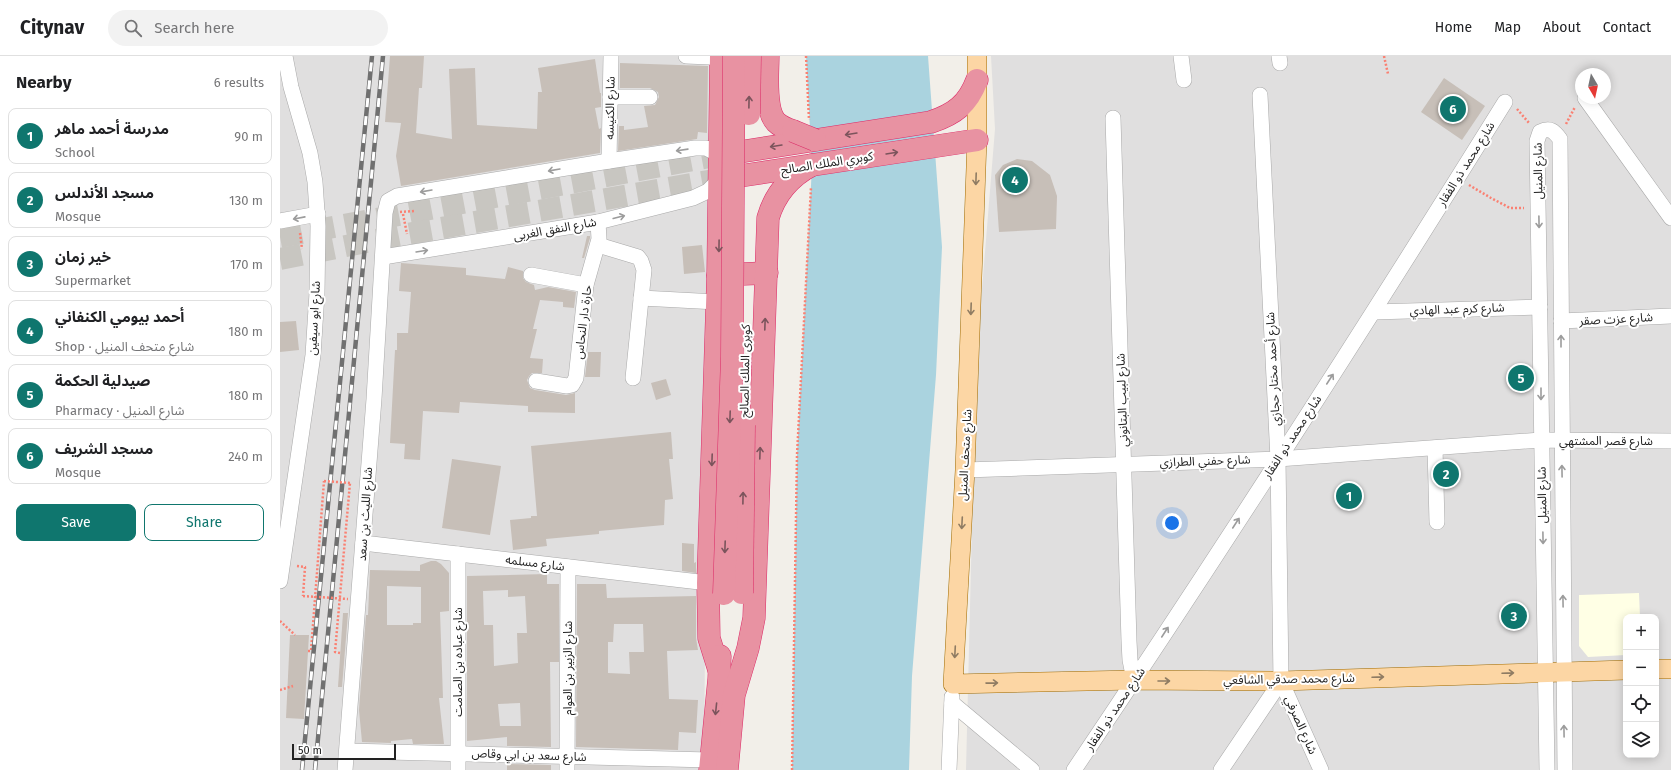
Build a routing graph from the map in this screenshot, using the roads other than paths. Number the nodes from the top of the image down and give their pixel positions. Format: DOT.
graph roads {
  1 [pos="285,56"];
  2 [pos="611,56"];
  3 [pos="686,56"];
  4 [pos="977,56"];
  5 [pos="1181,56"];
  6 [pos="725,57"];
  7 [pos="762,57"];
  8 [pos="977,80"];
  9 [pos="1184,80"];
  10 [pos="285,86"];
  11 [pos="1260,95"];
  12 [pos="610,97"];
  13 [pos="650,97"];
  14 [pos="1505,102"];
  15 [pos="1583,104"];
  16 [pos="940,118"];
  17 [pos="1113,118"];
  18 [pos="806,137"];
  19 [pos="977,140"];
  20 [pos="955,144"];
  21 [pos="720,154"];
  22 [pos="609,161"];
  23 [pos="720,179"];
  24 [pos="784,179"];
  25 [pos="318,214"];
  26 [pos="1671,218"];
  27 [pos="280,221"];
  28 [pos="598,222"];
  29 [pos="598,245"];
  30 [pos="383,257"];
  31 [pos="767,273"];
  32 [pos="531,275"];
  33 [pos="718,275"];
  34 [pos="586,285"];
  35 [pos="641,298"];
  36 [pos="717,302"];
  37 [pos="1540,307"];
  38 [pos="1374,312"];
  39 [pos="1671,316"];
  40 [pos="1561,321"];
  41 [pos="633,378"];
  42 [pos="536,381"];
  43 [pos="1541,440"];
  44 [pos="1562,441"];
  45 [pos="1671,441"];
  46 [pos="1435,448"];
  47 [pos="1278,459"];
  48 [pos="1124,463"];
  49 [pos="965,470"];
  50 [pos="1437,522"];
  51 [pos="363,542"];
  52 [pos="458,554"];
  53 [pos="568,567"];
  54 [pos="280,581"];
  55 [pos="708,583"];
  56 [pos="1659,669"];
  57 [pos="1671,669"];
  58 [pos="719,670"];
  59 [pos="1623,670"];
  60 [pos="1555,671"];
  61 [pos="1134,680"];
  62 [pos="1281,681"];
  63 [pos="953,684"];
  64 [pos="736,686"];
  65 [pos="952,703"];
  66 [pos="347,751"];
  67 [pos="458,754"];
  68 [pos="567,763"];
  69 [pos="716,767"];
  70 [pos="346,770"];
  71 [pos="458,770"];
  72 [pos="949,770"];
  73 [pos="1032,770"];
  74 [pos="1074,770"];
  75 [pos="1221,770"];
  76 [pos="1321,770"];
  77 [pos="1547,770"];
  78 [pos="1565,770"];
  1 -- 10 [label="street, شارع ابو سيفين"];
  2 -- 12 [label="street, شارع الكنيسه"];
  3 -- 6 [label="street"];
  4 -- 8 [label="main road, شارع متحف المنيل"];
  5 -- 9 [label="street"];
  6 -- 7 [label="highway"];
  6 -- 21 [label="highway"];
  6 -- 58 [label="highway, كوبرى الملك الصالح, one-way, bridge"];
  7 -- 18 [label="highway"];
  64 -- 7 [label="highway, كوبرى الملك الصالح, one-way, bridge"];
  8 -- 16 [label="highway"];
  8 -- 19 [label="main road, شارع متحف المنيل"];
  10 -- 25 [label="street, شارع ابو سيفين"];
  11 -- 47 [label="street, شارع أحمد مختار حجازي"];
  12 -- 13 [label="street"];
  12 -- 22 [label="street, شارع الكنيسه"];
  14 -- 38 [label="street, شارع محمد ذو الفقار"];
  15 -- 26 [label="street"];
  16 -- 18 [label="highway, كوبري الملك الصالح, one-way"];
  16 -- 20 [label="highway"];
  17 -- 48 [label="street, شارع لبيب البتانوني"];
  18 -- 21 [label="highway, كوبري الملك الصالح, one-way"];
  19 -- 20 [label="highway, كوبري الملك الصالح"];
  19 -- 49 [label="main road, شارع متحف المنيل, one-way"];
  24 -- 20 [label="highway, كوبري الملك الصالح, one-way"];
  21 -- 22 [label="street, one-way"];
  21 -- 23 [label="highway"];
  22 -- 30 [label="street, شارع الليث بن سعد, one-way"];
  23 -- 24 [label="highway, كوبري الملك الصالح"];
  28 -- 23 [label="street, شارع النفق الغربى, one-way"];
  23 -- 33 [label="highway, one-way"];
  24 -- 31 [label="highway"];
  25 -- 27 [label="street, one-way"];
  25 -- 54 [label="street, شارع ابو سيفين"];
  28 -- 29 [label="street, حارة دار النحاس"];
  30 -- 28 [label="street, شارع النفق الغربى, one-way"];
  29 -- 34 [label="street, حارة دار النحاس"];
  29 -- 35 [label="street"];
  30 -- 51 [label="street, شارع الليث بن سعد"];
  31 -- 33 [label="highway"];
  64 -- 31 [label="highway, one-way"];
  32 -- 34 [label="street"];
  33 -- 36 [label="highway"];
  34 -- 42 [label="street, حارة دار النحاس"];
  35 -- 36 [label="street"];
  35 -- 41 [label="street"];
  36 -- 55 [label="highway, one-way"];
  37 -- 38 [label="street, شارع كرم عبد الهادي"];
  40 -- 37 [label="street, شارع المنيل, one-way"];
  37 -- 43 [label="street, شارع المنيل, one-way"];
  47 -- 38 [label="street, شارع محمد ذو الفقار, one-way"];
  39 -- 40 [label="street, شارع عزت صقر"];
  44 -- 40 [label="street, شارع المنيل, one-way"];
  43 -- 44 [label="street, شارع قصر المشتهي"];
  43 -- 46 [label="street, شارع حفني الطرازي"];
  43 -- 60 [label="street, شارع المنيل, one-way"];
  44 -- 45 [label="street, شارع قصر المشتهي"];
  60 -- 44 [label="street, شارع المنيل, one-way"];
  46 -- 47 [label="street, شارع حفني الطرازي"];
  46 -- 50 [label="street"];
  47 -- 48 [label="street, شارع حفني الطرازي"];
  61 -- 47 [label="street, شارع محمد ذو الفقار, one-way"];
  47 -- 62 [label="street, شارع أحمد مختار حجازي"];
  48 -- 49 [label="street, شارع حفني الطرازي"];
  48 -- 61 [label="street, شارع لبيب البتانوني"];
  49 -- 63 [label="main road, شارع متحف المنيل, one-way"];
  51 -- 52 [label="street, شارع مسلمه"];
  51 -- 66 [label="street, شارع الليث بن سعد"];
  52 -- 53 [label="street, شارع مسلمه"];
  52 -- 67 [label="street, شارع عباده بن الصامت"];
  53 -- 55 [label="street, شارع مسلمه"];
  53 -- 68 [label="street, شارع الزبير بن العوام"];
  55 -- 58 [label="highway"];
  56 -- 57 [label="main road"];
  58 -- 69 [label="highway, كوبرى الملك الصالح, one-way"];
  59 -- 60 [label="main road, شارع محمد صدقي الشافعي"];
  62 -- 60 [label="main road, شارع محمد صدقي الشافعي, one-way"];
  60 -- 77 [label="street, شارع المنيل"];
  78 -- 60 [label="street, شارع المنيل, one-way"];
  61 -- 62 [label="main road, شارع محمد صدقي الشافعي, one-way"];
  63 -- 61 [label="main road, شارع محمد صدقي الشافعي, one-way"];
  61 -- 74 [label="street, شارع محمد ذو الفقار"];
  62 -- 75 [label="street"];
  62 -- 76 [label="street, شارع الصرفي"];
  63 -- 65 [label="street, شارع متحف المنيل"];
  64 -- 69 [label="highway"];
  65 -- 72 [label="street, شارع متحف المنيل"];
  65 -- 73 [label="street"];
  66 -- 67 [label="street, شارع سعد بن ابي وقاص"];
  66 -- 70 [label="street, شارع الليث بن سعد"];
  67 -- 68 [label="street, شارع سعد بن ابي وقاص"];
  67 -- 71 [label="street, شارع عباده بن الصامت"];
  68 -- 69 [label="street, شارع سعد بن ابي وقاص"];
}
